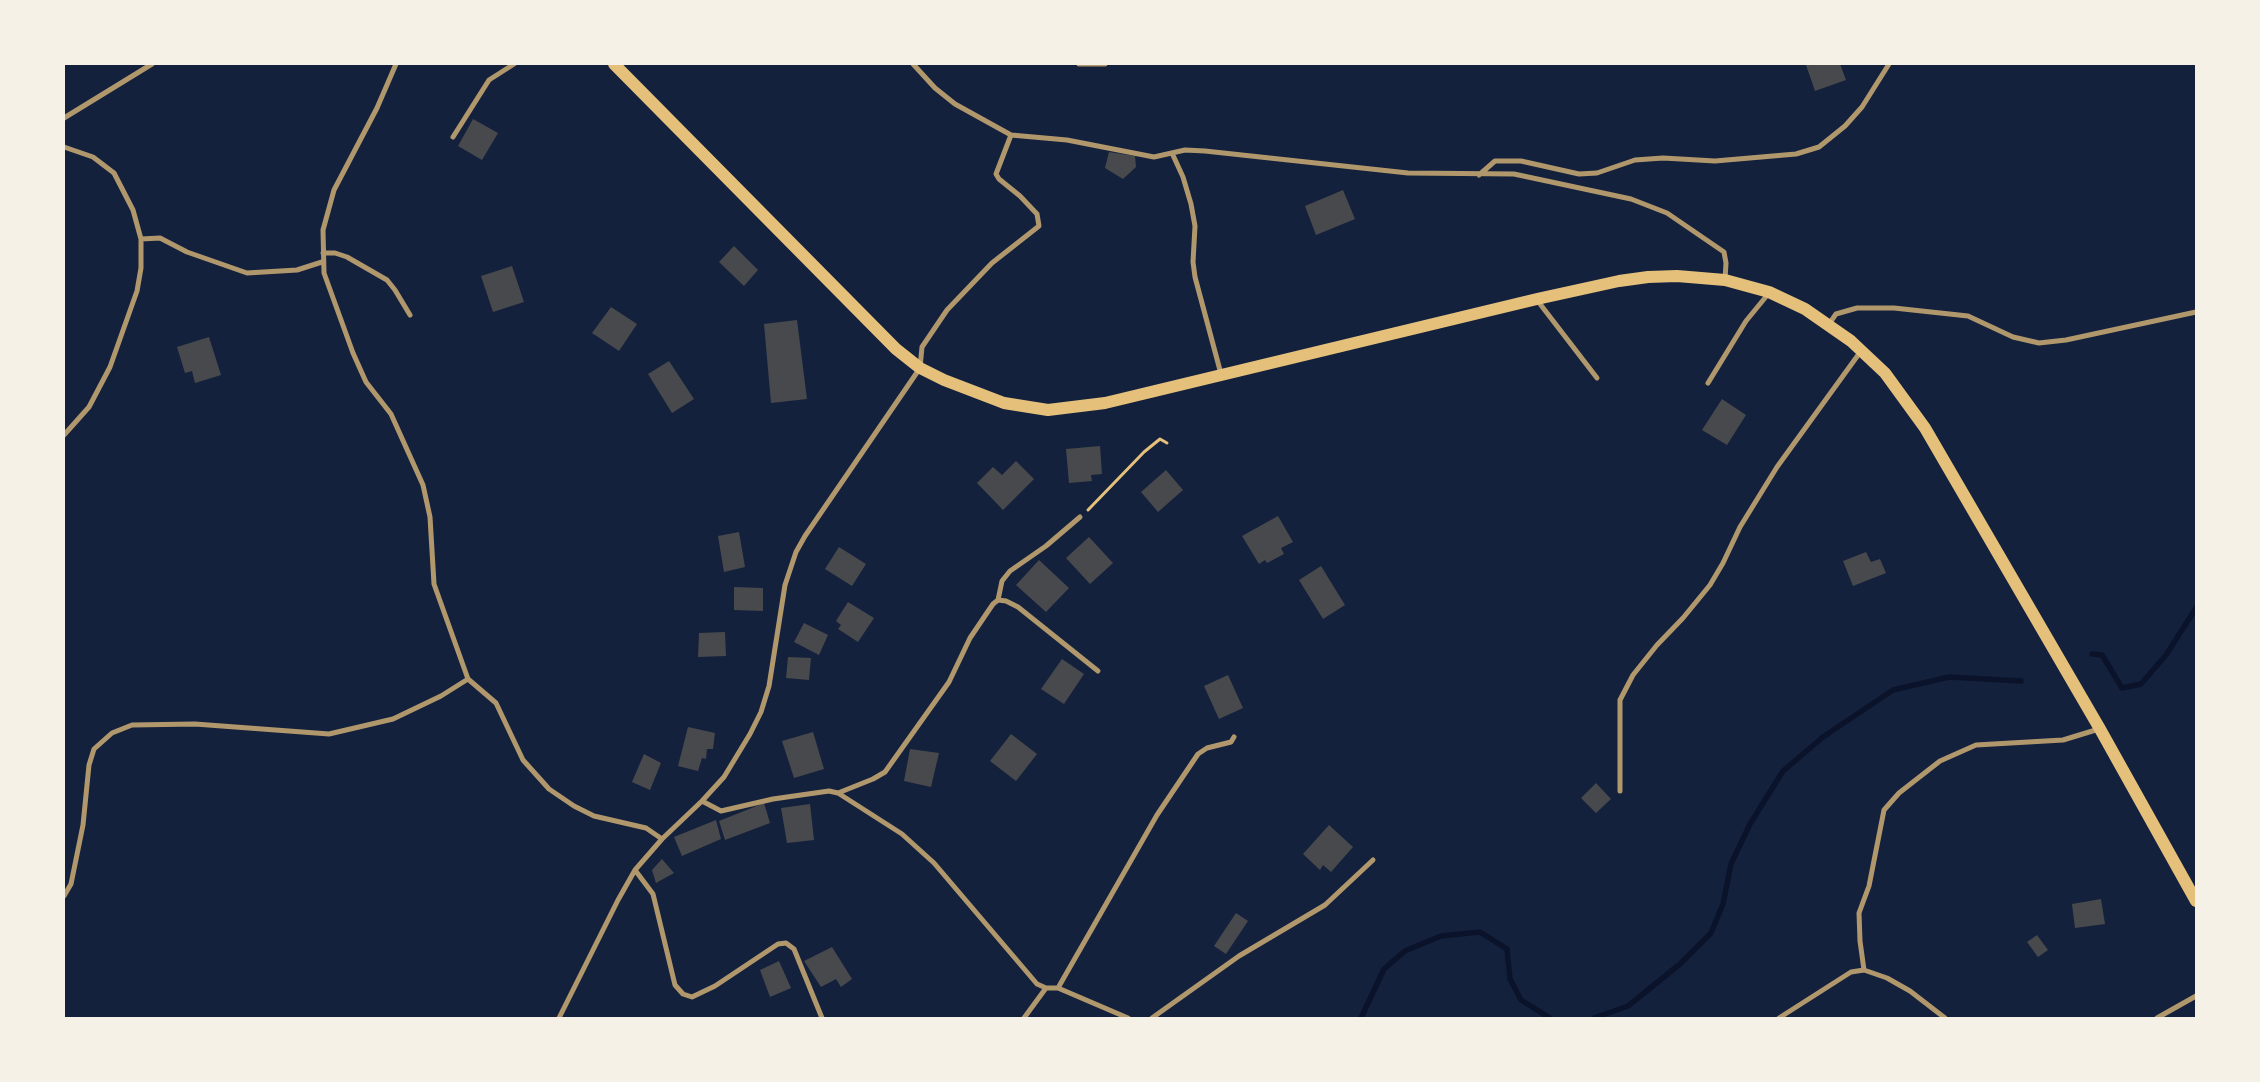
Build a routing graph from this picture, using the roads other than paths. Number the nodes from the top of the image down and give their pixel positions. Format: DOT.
graph roads {
  1 [pos="152,64"];
  2 [pos="396,64"];
  3 [pos="514,64"];
  4 [pos="614,64"];
  5 [pos="914,64"];
  6 [pos="1078,64"];
  7 [pos="1105,64"];
  8 [pos="1889,64"];
  9 [pos="64,118"];
  10 [pos="1011,135"];
  11 [pos="453,137"];
  12 [pos="64,147"];
  13 [pos="1172,153"];
  14 [pos="1479,175"];
  15 [pos="141,239"];
  16 [pos="322,253"];
  17 [pos="322,262"];
  18 [pos="1724,280"];
  19 [pos="1769,292"];
  20 [pos="1537,299"];
  21 [pos="2196,312"];
  22 [pos="410,315"];
  23 [pos="1828,324"];
  24 [pos="1861,350"];
  25 [pos="920,368"];
  26 [pos="1222,376"];
  27 [pos="1597,378"];
  28 [pos="1708,383"];
  29 [pos="64,435"];
  30 [pos="1080,517"];
  31 [pos="998,600"];
  32 [pos="1098,671"];
  33 [pos="468,679"];
  34 [pos="2100,728"];
  35 [pos="1234,737"];
  36 [pos="1620,791"];
  37 [pos="838,793"];
  38 [pos="702,802"];
  39 [pos="662,839"];
  40 [pos="1372,860"];
  41 [pos="635,870"];
  42 [pos="64,896"];
  43 [pos="2196,901"];
  44 [pos="1864,970"];
  45 [pos="1046,988"];
  46 [pos="1058,988"];
  47 [pos="2196,996"];
  48 [pos="559,1018"];
  49 [pos="822,1018"];
  50 [pos="1024,1018"];
  51 [pos="1128,1018"];
  52 [pos="1152,1018"];
  53 [pos="1779,1018"];
  54 [pos="1945,1018"];
  55 [pos="2157,1018"];
  1 -- 9 [label="street"];
  2 -- 16 [label="street"];
  3 -- 11 [label="street"];
  4 -- 25 [label="main road"];
  5 -- 10 [label="street"];
  6 -- 7 [label="street"];
  8 -- 14 [label="street"];
  10 -- 13 [label="street"];
  10 -- 25 [label="street"];
  12 -- 15 [label="street"];
  13 -- 14 [label="street"];
  13 -- 26 [label="street"];
  14 -- 18 [label="street"];
  15 -- 17 [label="street"];
  15 -- 29 [label="street"];
  16 -- 17 [label="street"];
  16 -- 22 [label="street"];
  17 -- 33 [label="street"];
  18 -- 19 [label="main road"];
  18 -- 20 [label="main road"];
  19 -- 23 [label="main road"];
  19 -- 28 [label="street"];
  20 -- 26 [label="main road"];
  20 -- 27 [label="street"];
  21 -- 23 [label="street"];
  23 -- 24 [label="main road"];
  24 -- 34 [label="main road"];
  24 -- 36 [label="street"];
  25 -- 26 [label="main road"];
  25 -- 38 [label="street"];
  30 -- 31 [label="street"];
  31 -- 32 [label="street"];
  31 -- 37 [label="street"];
  33 -- 39 [label="street"];
  33 -- 42 [label="street"];
  34 -- 43 [label="main road"];
  34 -- 44 [label="street"];
  35 -- 46 [label="street"];
  37 -- 38 [label="street"];
  37 -- 45 [label="street"];
  38 -- 39 [label="street"];
  39 -- 41 [label="street"];
  40 -- 52 [label="street"];
  41 -- 48 [label="street"];
  41 -- 49 [label="street"];
  44 -- 53 [label="street"];
  44 -- 54 [label="street"];
  45 -- 46 [label="street"];
  45 -- 50 [label="street"];
  46 -- 51 [label="street"];
  47 -- 55 [label="street"];
}
